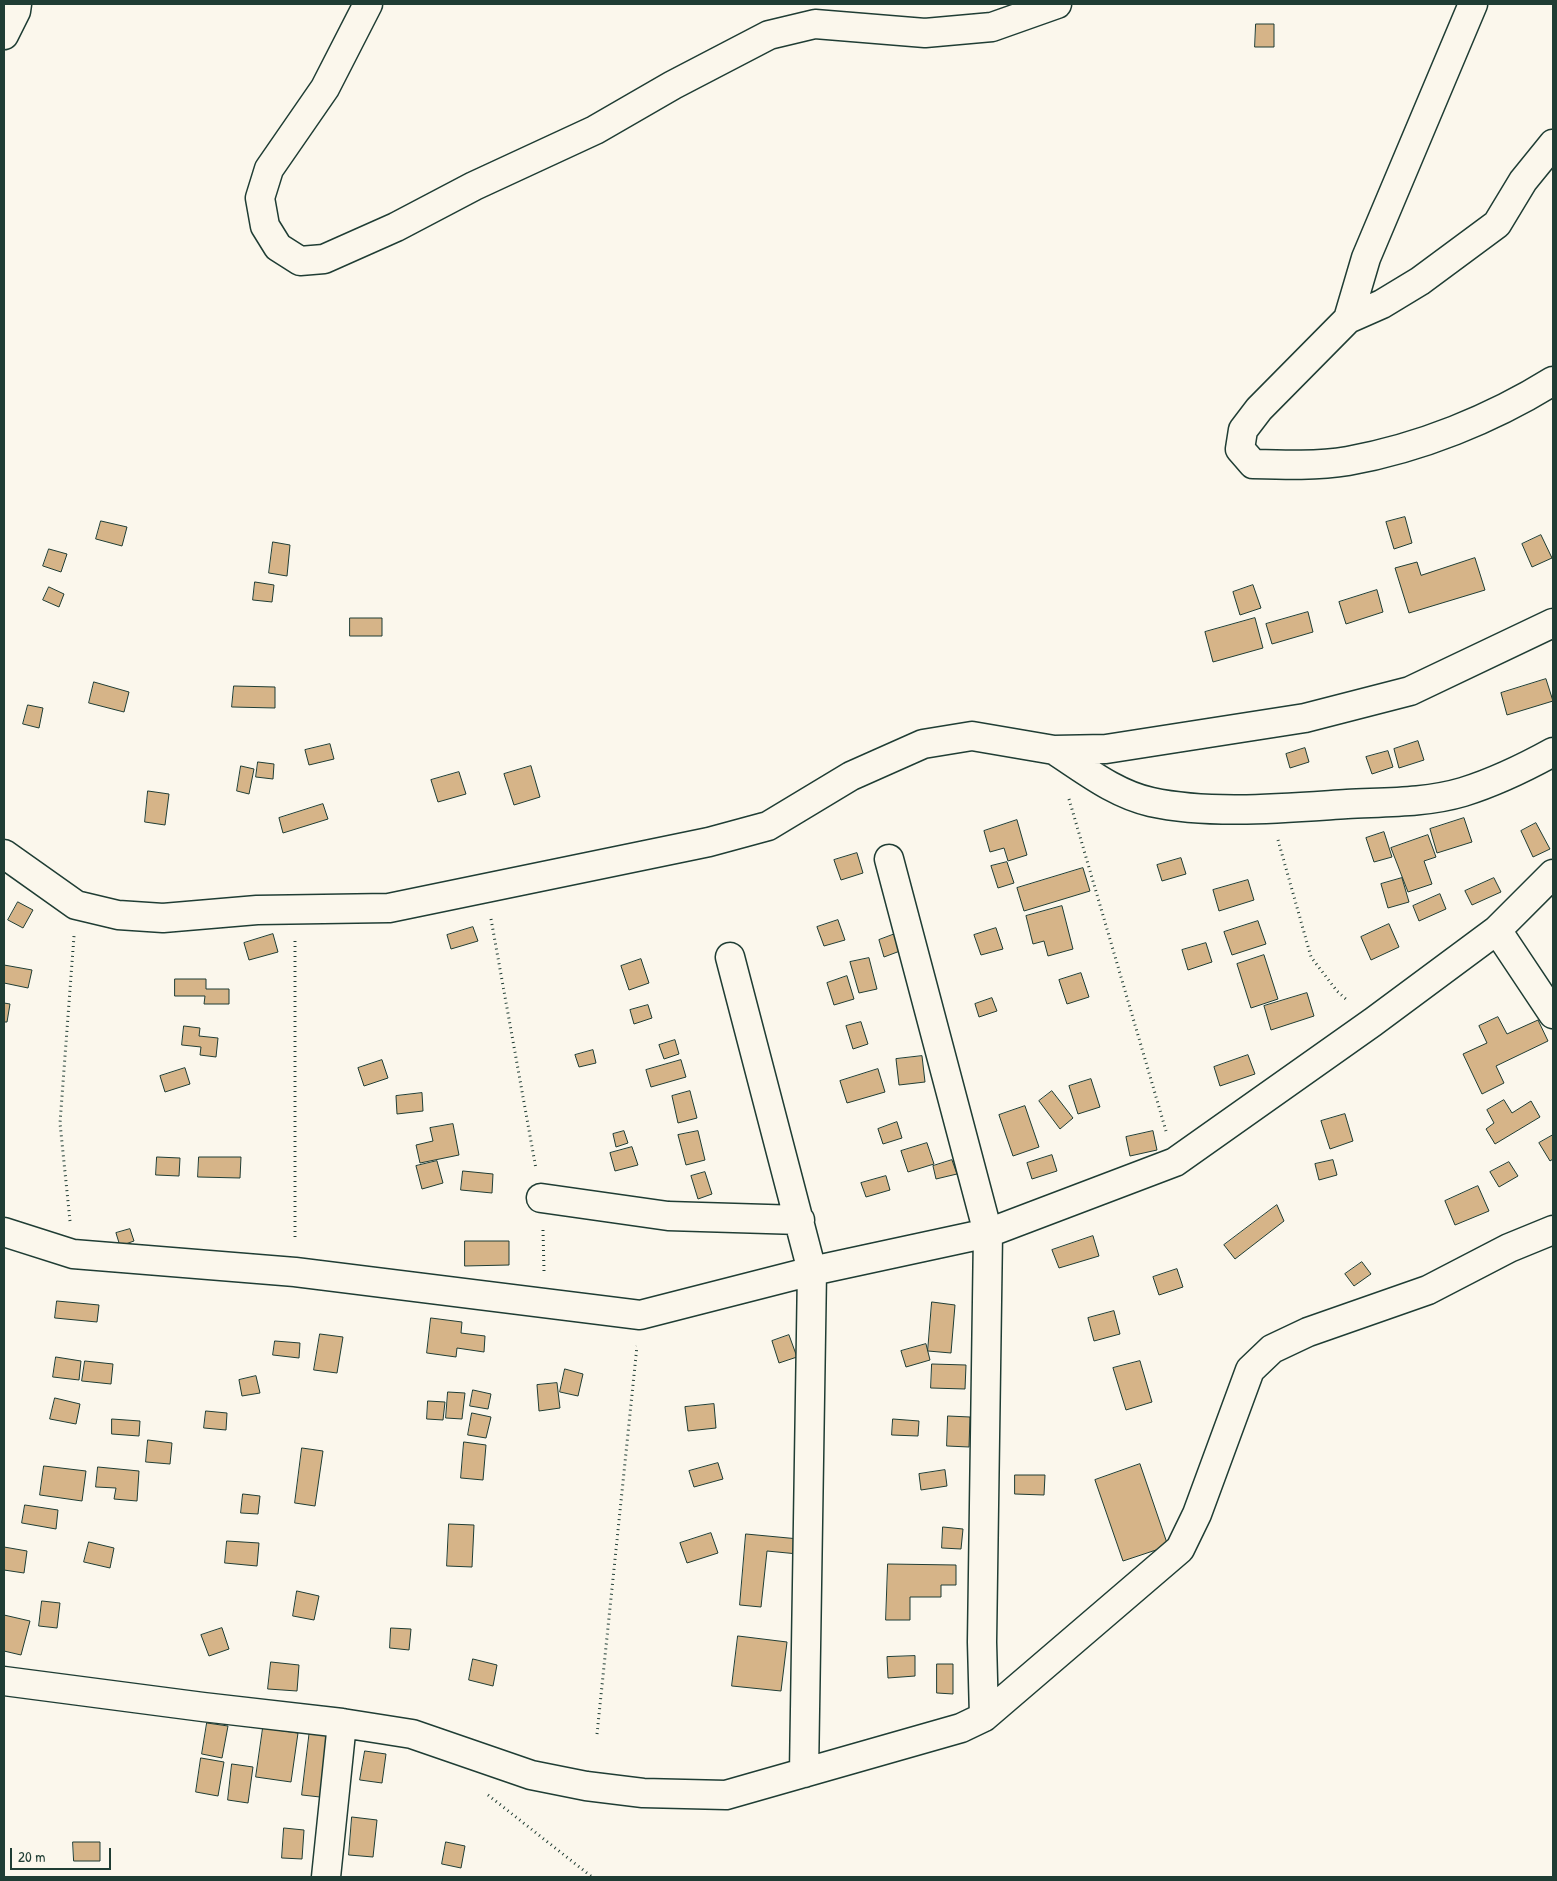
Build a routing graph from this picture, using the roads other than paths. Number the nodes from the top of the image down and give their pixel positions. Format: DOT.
graph roads {
  1 [pos="17,4"];
  2 [pos="368,4"];
  3 [pos="1057,4"];
  4 [pos="1473,4"];
  5 [pos="4,35"];
  6 [pos="1553,144"];
  7 [pos="1348,319"];
  8 [pos="1553,381"];
  9 [pos="1553,623"];
  10 [pos="1054,750"];
  11 [pos="1553,752"];
  12 [pos="4,854"];
  13 [pos="888,859"];
  14 [pos="1553,874"];
  15 [pos="1497,930"];
  16 [pos="730,957"];
  17 [pos="1553,1014"];
  18 [pos="541,1198"];
  19 [pos="800,1220"];
  20 [pos="1553,1230"];
  21 [pos="4,1232"];
  22 [pos="988,1233"];
  23 [pos="812,1271"];
  24 [pos="4,1681"];
  25 [pos="984,1718"];
  26 [pos="342,1723"];
  27 [pos="804,1773"];
  28 [pos="326,1877"];
  1 -- 5 [label="street"];
  2 -- 3 [label="street"];
  4 -- 7 [label="street"];
  6 -- 7 [label="street"];
  7 -- 8 [label="street"];
  9 -- 10 [label="street"];
  10 -- 11 [label="street"];
  10 -- 12 [label="street"];
  13 -- 22 [label="street"];
  14 -- 15 [label="street"];
  15 -- 17 [label="street"];
  15 -- 22 [label="street"];
  16 -- 19 [label="street"];
  18 -- 19 [label="street"];
  19 -- 23 [label="street"];
  20 -- 25 [label="street"];
  21 -- 23 [label="street"];
  22 -- 23 [label="street"];
  22 -- 25 [label="street"];
  23 -- 27 [label="street"];
  24 -- 26 [label="street"];
  25 -- 27 [label="street"];
  26 -- 27 [label="street"];
  26 -- 28 [label="street"];
}
